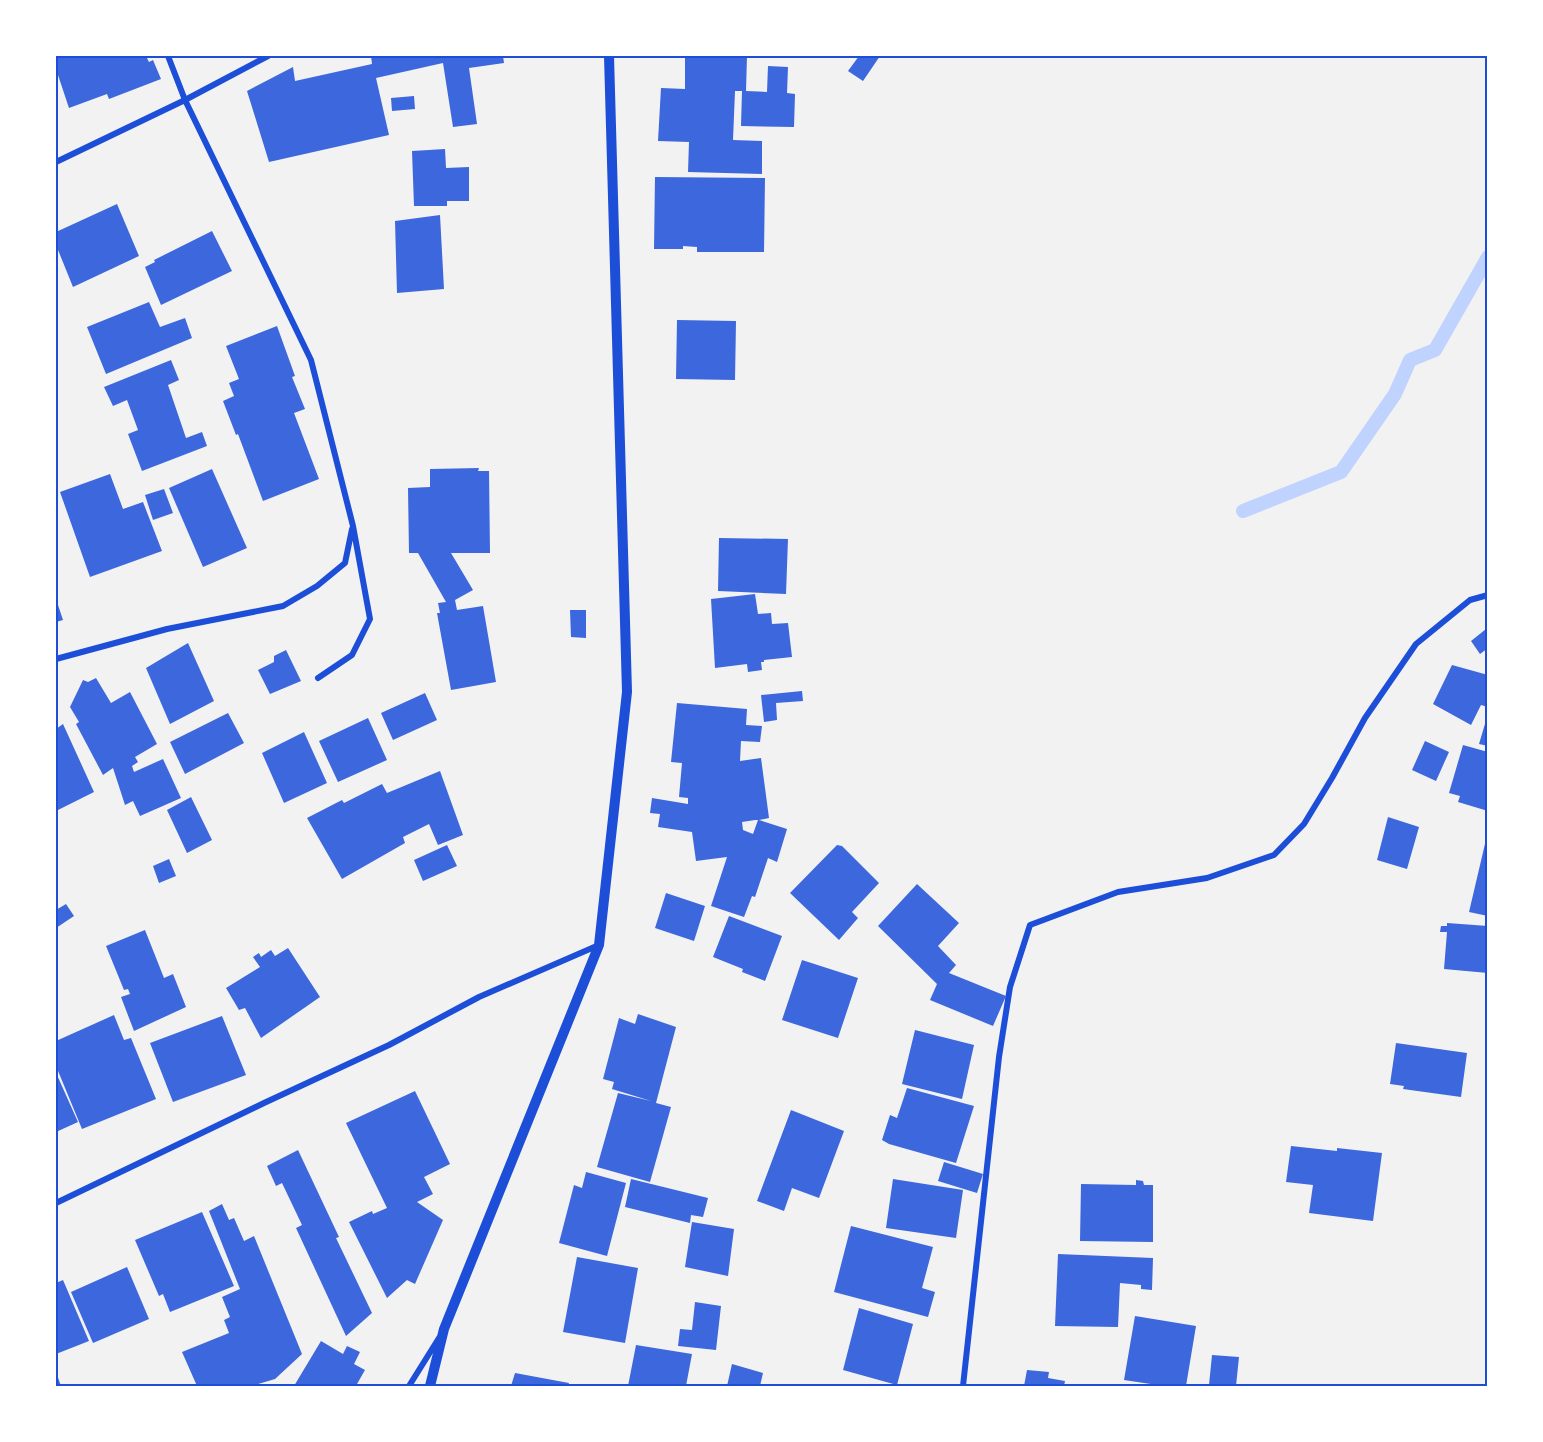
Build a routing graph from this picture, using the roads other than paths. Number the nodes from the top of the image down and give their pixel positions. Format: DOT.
graph roads {
  1 [pos="168,56"];
  2 [pos="268,56"];
  3 [pos="609,56"];
  4 [pos="185,100"];
  5 [pos="56,162"];
  6 [pos="353,526"];
  7 [pos="1488,595"];
  8 [pos="56,659"];
  9 [pos="318,678"];
  10 [pos="599,945"];
  11 [pos="56,1203"];
  12 [pos="444,1329"];
  13 [pos="410,1386"];
  14 [pos="430,1386"];
  15 [pos="963,1386"];
  1 -- 4 [label="street"];
  2 -- 4 [label="street"];
  3 -- 10 [label="street"];
  4 -- 5 [label="street"];
  4 -- 6 [label="street"];
  6 -- 8 [label="street"];
  6 -- 9 [label="street"];
  7 -- 15 [label="street"];
  10 -- 11 [label="street"];
  10 -- 12 [label="street"];
  12 -- 13 [label="street"];
  12 -- 14 [label="street"];
}
